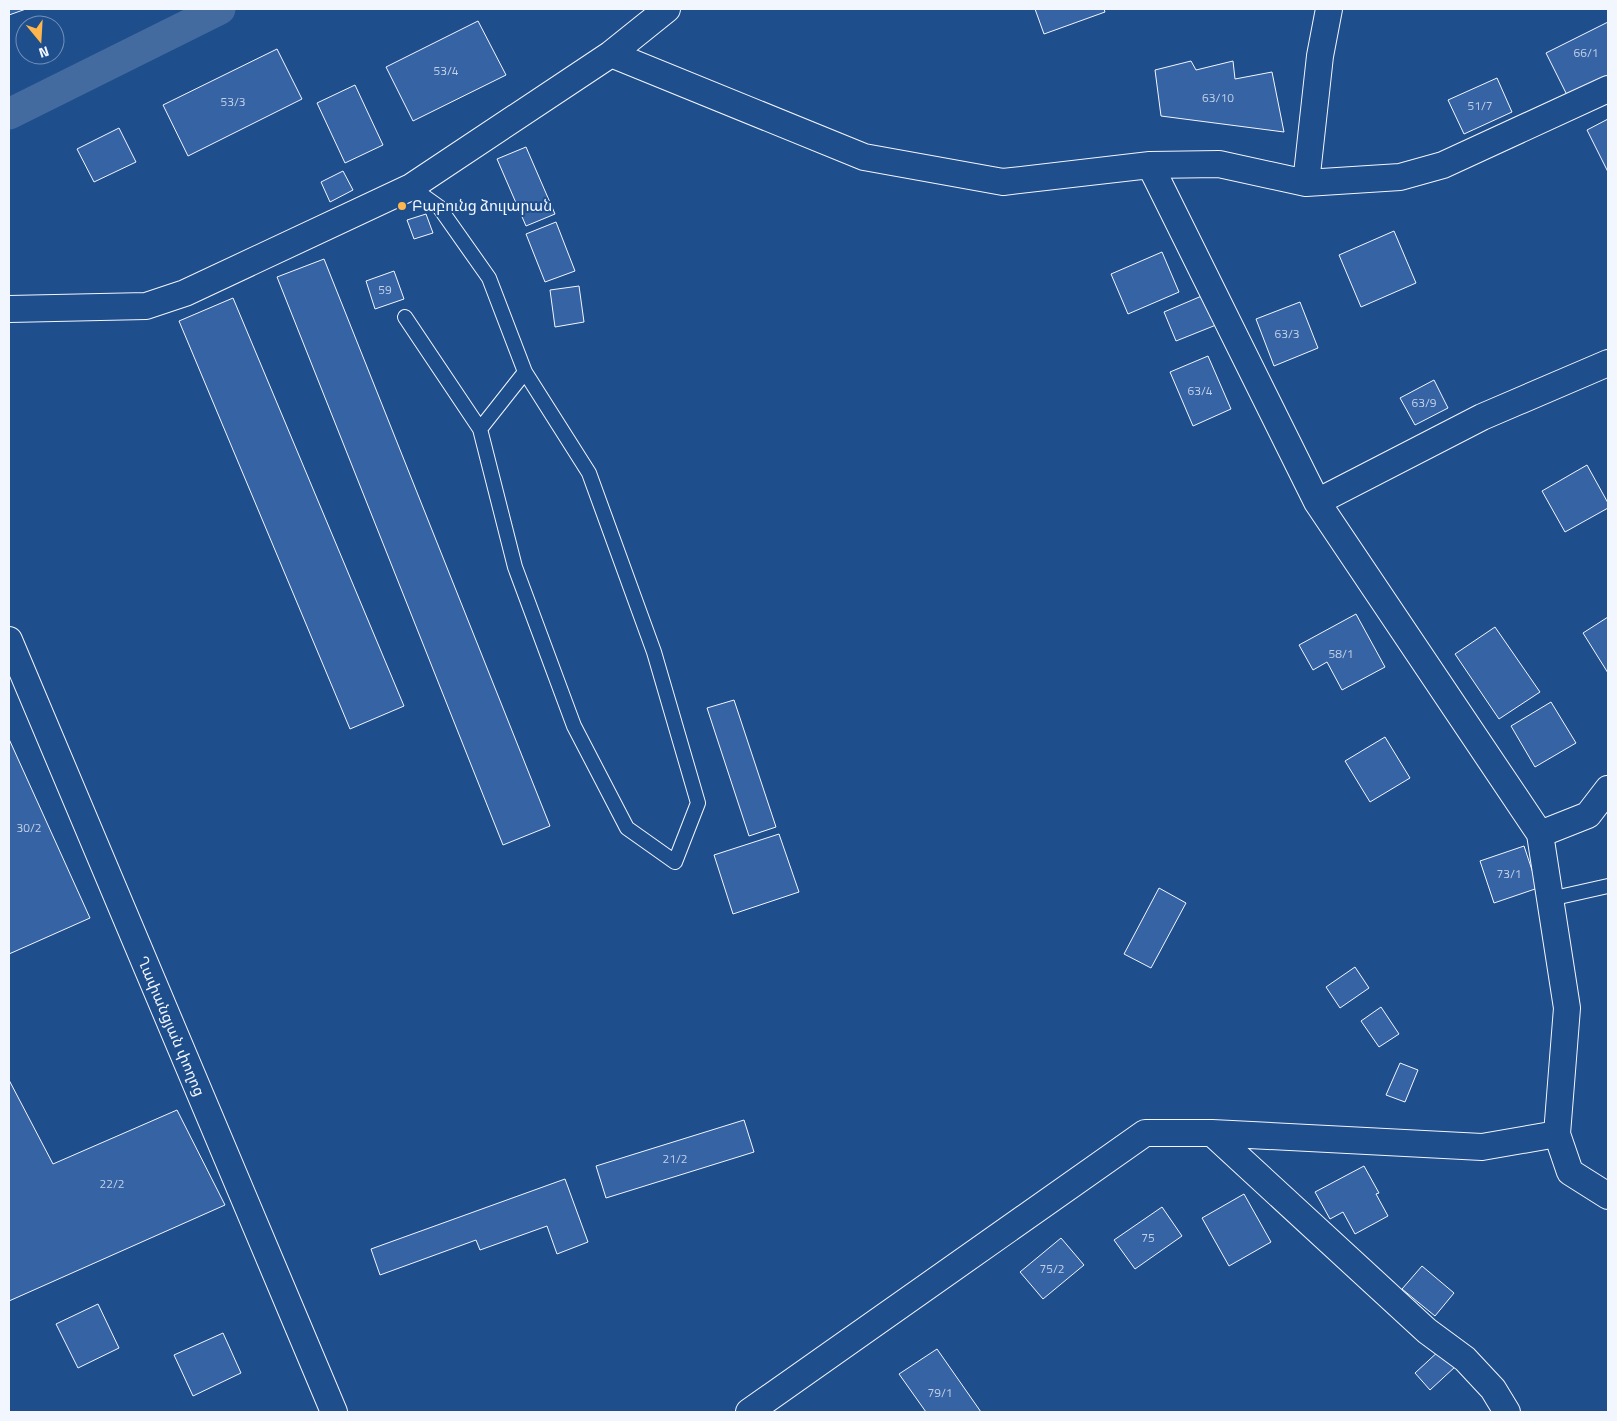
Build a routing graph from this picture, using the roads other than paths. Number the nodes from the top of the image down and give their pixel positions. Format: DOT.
graph roads {
  1 [pos="667,9"];
  2 [pos="1329,9"];
  3 [pos="611,54"];
  4 [pos="1608,89"];
  5 [pos="1150,165"];
  6 [pos="1306,183"];
  7 [pos="411,187"];
  8 [pos="9,309"];
  9 [pos="405,317"];
  10 [pos="1608,363"];
  11 [pos="525,372"];
  12 [pos="480,429"];
  13 [pos="1317,502"];
  14 [pos="9,640"];
  15 [pos="1608,789"];
  16 [pos="1540,834"];
  17 [pos="1608,886"];
  18 [pos="1550,899"];
  19 [pos="1212,1133"];
  20 [pos="1557,1134"];
  21 [pos="1608,1196"];
  22 [pos="334,1412"];
  23 [pos="749,1412"];
  24 [pos="1508,1412"];
  1 -- 3 [label="street"];
  2 -- 6 [label="street"];
  3 -- 5 [label="street"];
  3 -- 7 [label="street"];
  4 -- 6 [label="street"];
  5 -- 6 [label="street"];
  5 -- 13 [label="street"];
  7 -- 8 [label="street"];
  7 -- 11 [label="lane"];
  9 -- 12 [label="lane"];
  10 -- 13 [label="street"];
  11 -- 12 [label="lane"];
  11 -- 12 [label="lane"];
  13 -- 16 [label="street"];
  14 -- 22 [label="street, Ղափանցյան փողոց"];
  15 -- 16 [label="street"];
  16 -- 18 [label="street"];
  17 -- 18 [label="lane"];
  18 -- 20 [label="street"];
  19 -- 20 [label="street"];
  19 -- 23 [label="street"];
  19 -- 24 [label="street"];
  20 -- 21 [label="street"];
}
